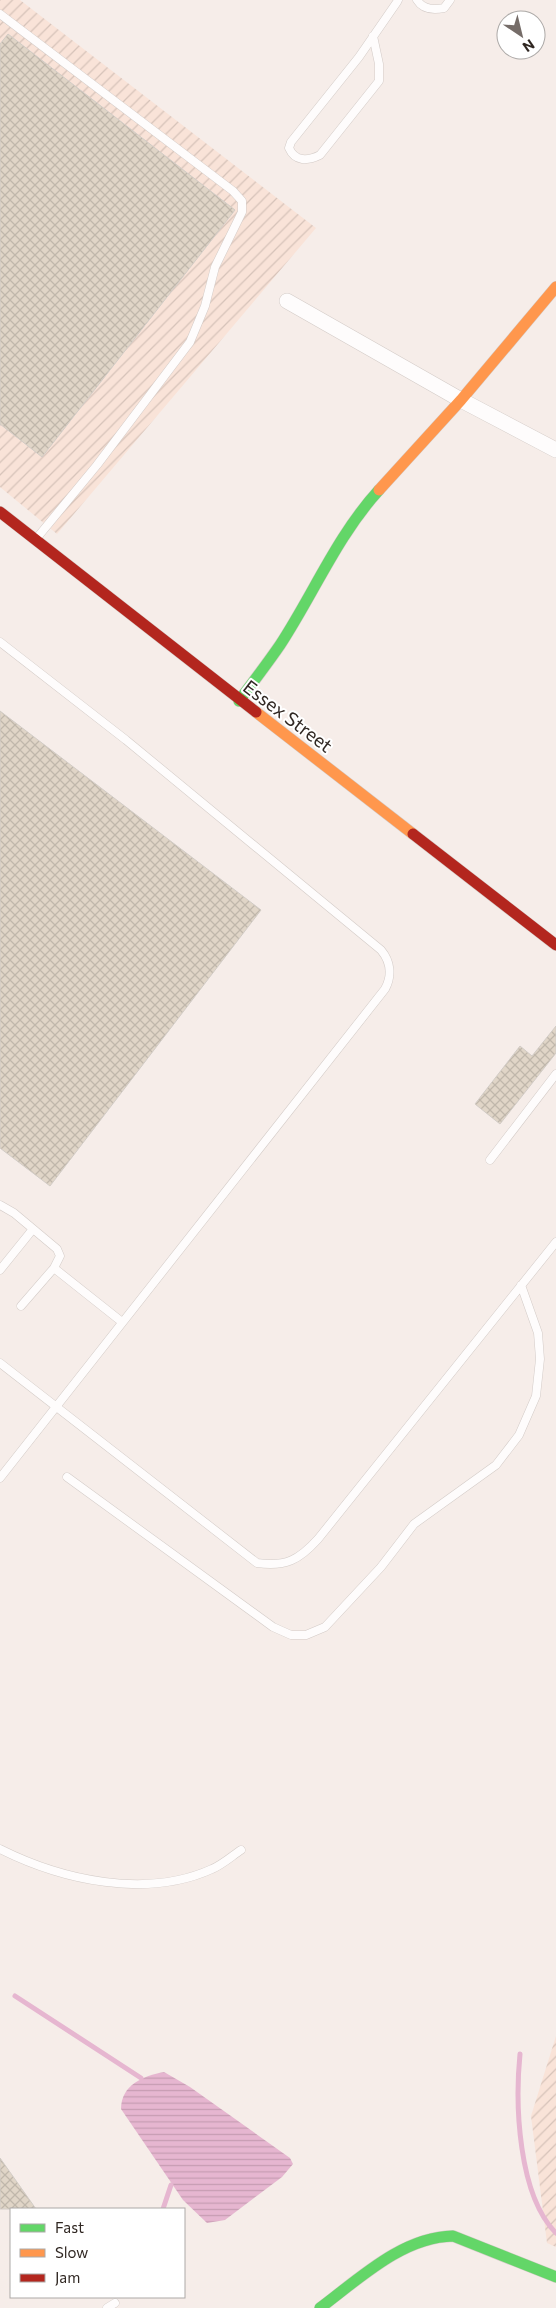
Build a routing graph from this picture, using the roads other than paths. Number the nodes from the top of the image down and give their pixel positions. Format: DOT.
graph roads {
  1 [pos="417,0"];
  2 [pos="450,0"];
  3 [pos="396,1"];
  4 [pos="0,14"];
  5 [pos="373,36"];
  6 [pos="556,287"];
  7 [pos="287,301"];
  8 [pos="461,400"];
  9 [pos="556,450"];
  10 [pos="0,512"];
  11 [pos="35,540"];
  12 [pos="0,642"];
  13 [pos="239,701"];
  14 [pos="556,944"];
  15 [pos="556,1074"];
  16 [pos="490,1160"];
  17 [pos="0,1205"];
  18 [pos="33,1229"];
  19 [pos="556,1242"];
  20 [pos="54,1268"];
  21 [pos="0,1270"];
  22 [pos="521,1286"];
  23 [pos="21,1306"];
  24 [pos="122,1322"];
  25 [pos="0,1363"];
  26 [pos="57,1406"];
  27 [pos="67,1477"];
  28 [pos="0,1478"];
  29 [pos="0,1848"];
  30 [pos="241,1850"];
  31 [pos="556,2277"];
  32 [pos="114,2303"];
  33 [pos="107,2308"];
  34 [pos="320,2308"];
  1 -- 2 [label="lane"];
  3 -- 5 [label="lane"];
  4 -- 11 [label="lane"];
  5 -- 5 [label="lane"];
  6 -- 8 [label="street"];
  7 -- 8 [label="street"];
  8 -- 9 [label="street"];
  8 -- 13 [label="street"];
  10 -- 11 [label="street, Essex Street"];
  11 -- 13 [label="street, Essex Street"];
  12 -- 24 [label="lane"];
  13 -- 14 [label="street, Essex Street"];
  15 -- 16 [label="lane"];
  17 -- 18 [label="lane"];
  18 -- 20 [label="lane"];
  18 -- 21 [label="lane"];
  19 -- 22 [label="lane"];
  20 -- 23 [label="lane"];
  20 -- 24 [label="lane"];
  22 -- 26 [label="lane"];
  22 -- 27 [label="lane"];
  24 -- 26 [label="lane"];
  25 -- 26 [label="lane"];
  26 -- 28 [label="lane"];
  29 -- 30 [label="lane"];
  31 -- 34 [label="street"];
  32 -- 33 [label="lane"];
}
